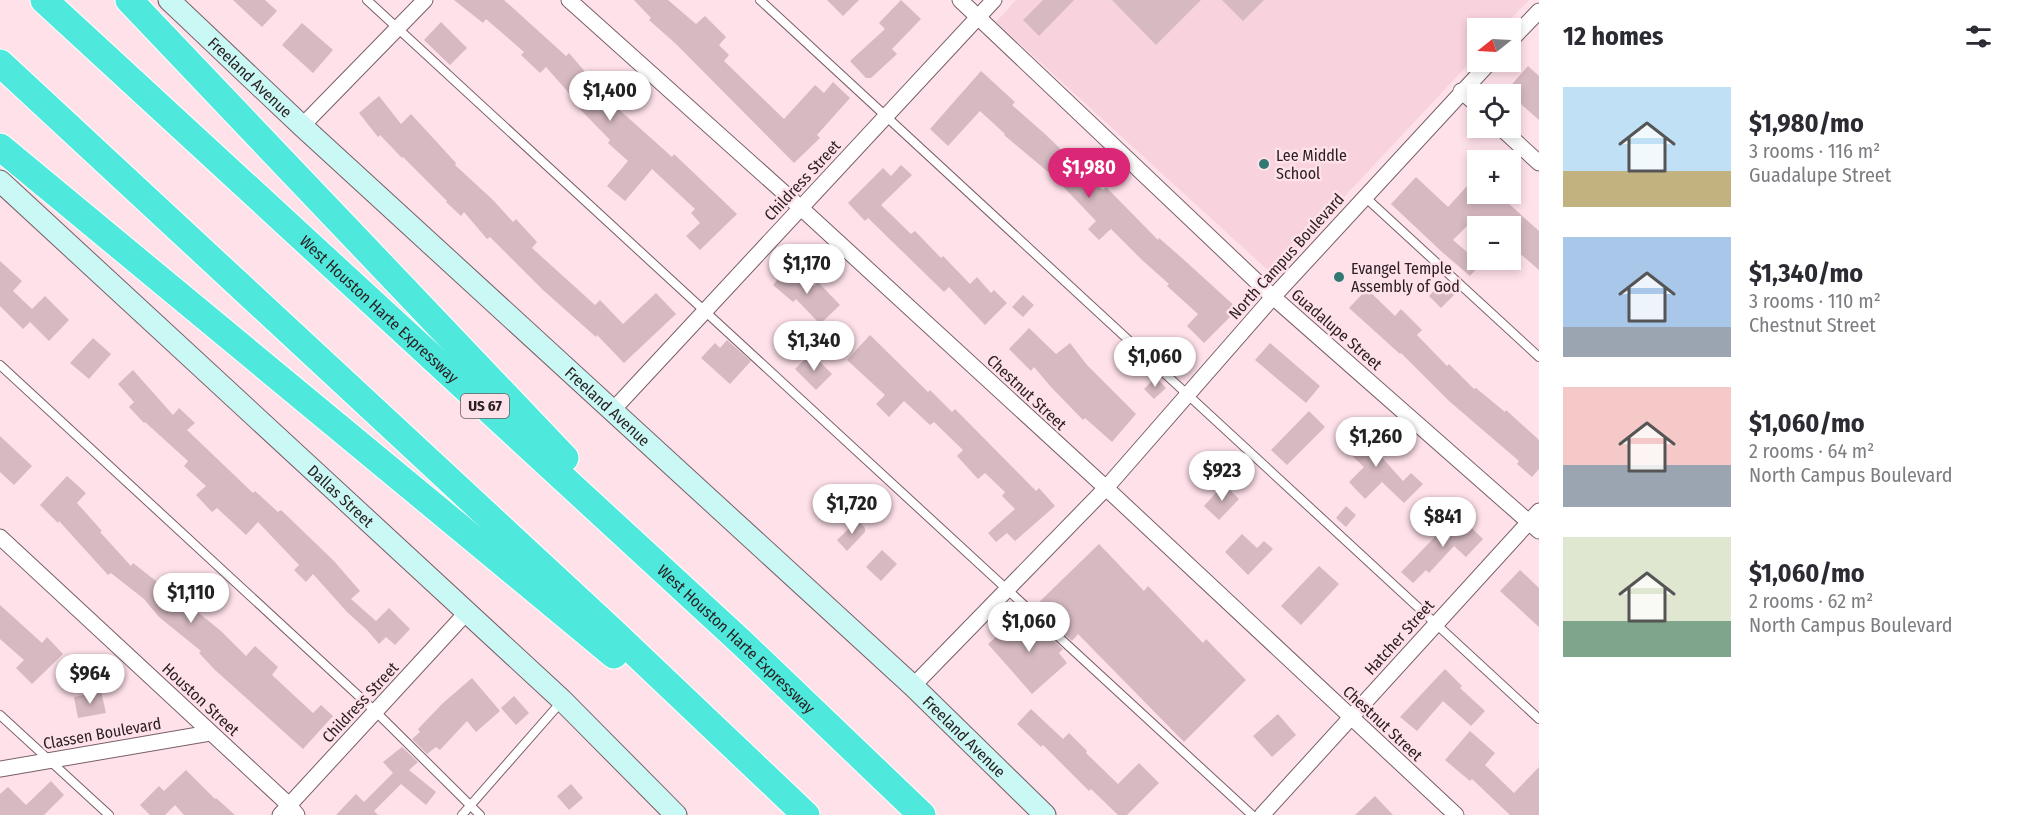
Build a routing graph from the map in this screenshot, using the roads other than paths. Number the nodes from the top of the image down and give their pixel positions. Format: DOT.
graph roads {
  1 [pos="44,0"];
  2 [pos="129,0"];
  3 [pos="169,0"];
  4 [pos="367,0"];
  5 [pos="426,0"];
  6 [pos="569,0"];
  7 [pos="760,0"];
  8 [pos="960,0"];
  9 [pos="994,0"];
  10 [pos="1539,12"];
  11 [pos="978,17"];
  12 [pos="398,28"];
  13 [pos="1521,30"];
  14 [pos="0,63"];
  15 [pos="1480,72"];
  16 [pos="1461,91"];
  17 [pos="1467,96"];
  18 [pos="886,116"];
  19 [pos="302,126"];
  20 [pos="1512,138"];
  21 [pos="0,147"];
  22 [pos="1539,163"];
  23 [pos="0,181"];
  24 [pos="1365,197"];
  25 [pos="801,208"];
  26 [pos="1273,297"];
  27 [pos="705,311"];
  28 [pos="1539,357"];
  29 [pos="0,365"];
  30 [pos="1188,395"];
  31 [pos="612,411"];
  32 [pos="1106,488"];
  33 [pos="1536,521"];
  34 [pos="0,537"];
  35 [pos="1007,590"];
  36 [pos="466,612"];
  37 [pos="1436,624"];
  38 [pos="740,641"];
  39 [pos="913,686"];
  40 [pos="562,700"];
  41 [pos="375,711"];
  42 [pos="0,715"];
  43 [pos="1350,718"];
  44 [pos="1539,718"];
  45 [pos="210,733"];
  46 [pos="49,760"];
  47 [pos="0,769"];
  48 [pos="470,806"];
  49 [pos="800,810"];
  50 [pos="288,812"];
  51 [pos="109,815"];
  52 [pos="462,815"];
  53 [pos="480,815"];
  54 [pos="676,815"];
  55 [pos="922,815"];
  56 [pos="1045,815"];
  57 [pos="1252,815"];
  58 [pos="1262,815"];
  59 [pos="1456,815"];
  1 -- 38 [label="highway, West Houston Harte Expressway / US 67"];
  2 -- 38 [label="highway"];
  3 -- 19 [label="main road, Freeland Avenue"];
  4 -- 12 [label="lane"];
  5 -- 12 [label="street"];
  6 -- 25 [label="street, Chestnut Street"];
  7 -- 18 [label="lane"];
  8 -- 11 [label="street, Guadalupe Street"];
  9 -- 11 [label="street, Childress Street"];
  10 -- 13 [label="street"];
  11 -- 18 [label="street, Childress Street"];
  11 -- 26 [label="street, Guadalupe Street"];
  12 -- 19 [label="street"];
  12 -- 27 [label="lane"];
  14 -- 49 [label="highway"];
  15 -- 16 [label="street, North Campus Boulevard"];
  16 -- 17 [label="street"];
  16 -- 24 [label="street, North Campus Boulevard"];
  18 -- 25 [label="street, Childress Street"];
  18 -- 30 [label="lane"];
  19 -- 31 [label="main road, Freeland Avenue"];
  20 -- 22 [label="street"];
  21 -- 49 [label="highway"];
  23 -- 36 [label="main road, Dallas Street"];
  24 -- 26 [label="street, North Campus Boulevard"];
  24 -- 28 [label="lane"];
  25 -- 27 [label="street, Childress Street"];
  25 -- 32 [label="street, Chestnut Street"];
  26 -- 30 [label="street, North Campus Boulevard"];
  26 -- 33 [label="street, Guadalupe Street"];
  27 -- 31 [label="street, Childress Street"];
  27 -- 35 [label="lane"];
  29 -- 41 [label="lane"];
  30 -- 32 [label="street, North Campus Boulevard"];
  30 -- 37 [label="lane"];
  31 -- 39 [label="main road, Freeland Avenue"];
  32 -- 35 [label="street, North Campus Boulevard"];
  32 -- 43 [label="street, Chestnut Street"];
  33 -- 37 [label="street, Hatcher Street"];
  34 -- 45 [label="street, Houston Street"];
  35 -- 39 [label="street, North Campus Boulevard"];
  35 -- 57 [label="lane"];
  36 -- 40 [label="main road, Dallas Street"];
  36 -- 41 [label="street, Childress Street"];
  37 -- 43 [label="street, Hatcher Street"];
  37 -- 44 [label="lane"];
  38 -- 55 [label="highway, West Houston Harte Expressway / US 67"];
  39 -- 56 [label="main road, Freeland Avenue"];
  40 -- 48 [label="lane"];
  40 -- 54 [label="main road, Dallas Street"];
  41 -- 48 [label="lane"];
  41 -- 50 [label="street, Childress Street"];
  42 -- 46 [label="lane"];
  43 -- 58 [label="street, Hatcher Street"];
  43 -- 59 [label="street, Chestnut Street"];
  45 -- 46 [label="street, Classen Boulevard"];
  45 -- 50 [label="street, Houston Street"];
  46 -- 47 [label="street, Classen Boulevard"];
  46 -- 51 [label="lane"];
  48 -- 52 [label="lane"];
  48 -- 53 [label="lane"];
}
